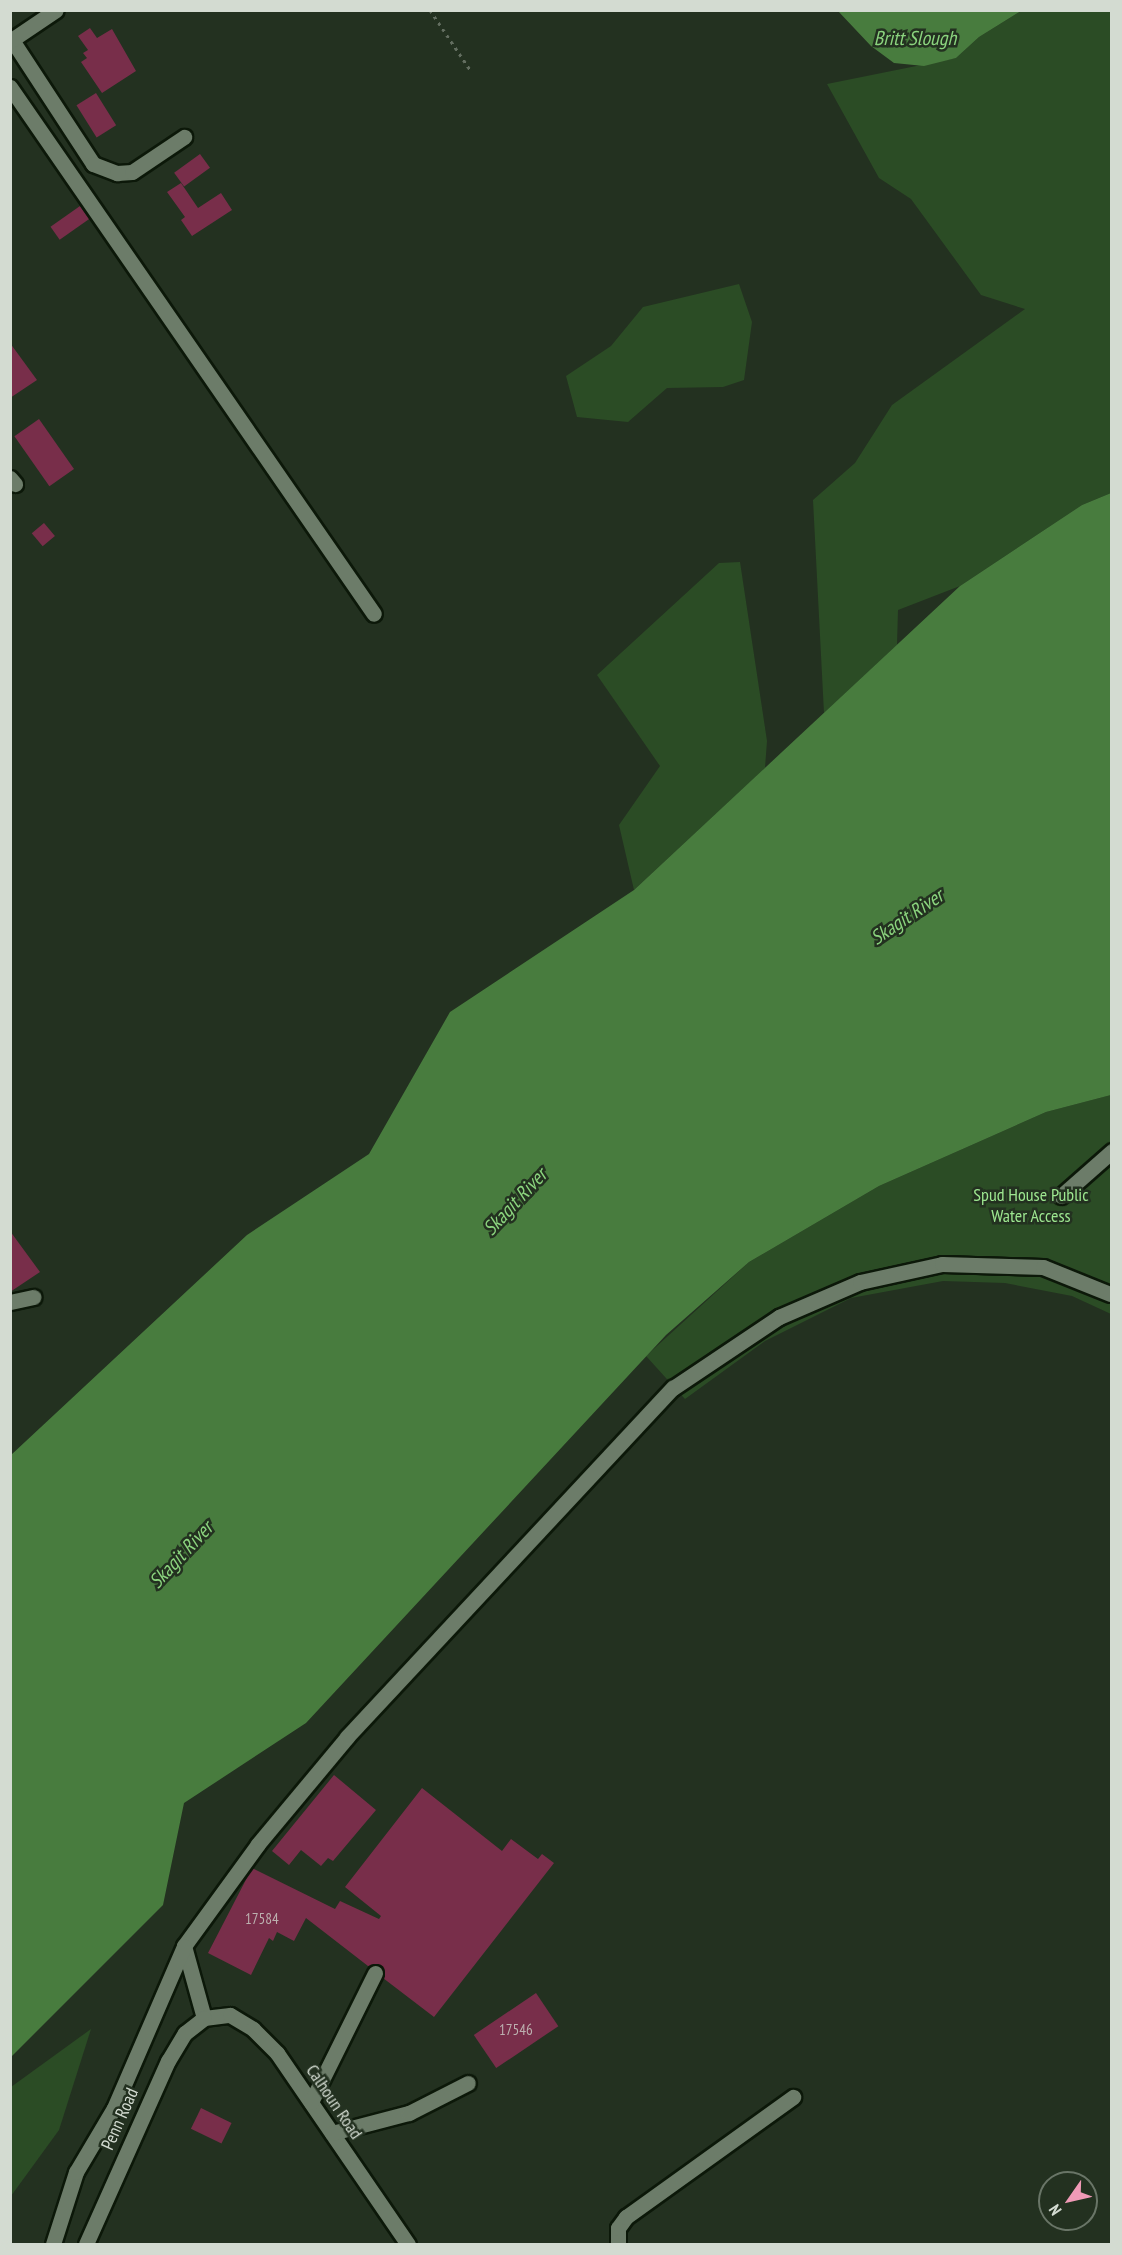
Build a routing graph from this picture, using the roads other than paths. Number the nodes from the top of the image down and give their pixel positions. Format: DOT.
graph roads {
  1 [pos="56,10"];
  2 [pos="11,41"];
  3 [pos="10,87"];
  4 [pos="184,137"];
  5 [pos="374,614"];
  6 [pos="1112,1151"];
  7 [pos="1061,1196"];
  8 [pos="1110,1294"];
  9 [pos="33,1297"];
  10 [pos="10,1302"];
  11 [pos="184,1946"];
  12 [pos="375,1973"];
  13 [pos="204,2018"];
  14 [pos="468,2083"];
  15 [pos="793,2097"];
  16 [pos="311,2102"];
  17 [pos="332,2133"];
  18 [pos="53,2244"];
  19 [pos="86,2244"];
  20 [pos="408,2244"];
  21 [pos="618,2244"];
  1 -- 2 [label="street"];
  2 -- 4 [label="street"];
  3 -- 5 [label="street"];
  6 -- 7 [label="street"];
  8 -- 11 [label="street"];
  9 -- 10 [label="street"];
  11 -- 13 [label="street"];
  11 -- 18 [label="street"];
  12 -- 16 [label="street"];
  13 -- 16 [label="street, Calhoun Road"];
  13 -- 19 [label="street, Penn Road"];
  14 -- 17 [label="street"];
  15 -- 21 [label="street"];
  16 -- 17 [label="street, Calhoun Road"];
  17 -- 20 [label="street, Calhoun Road"];
}
